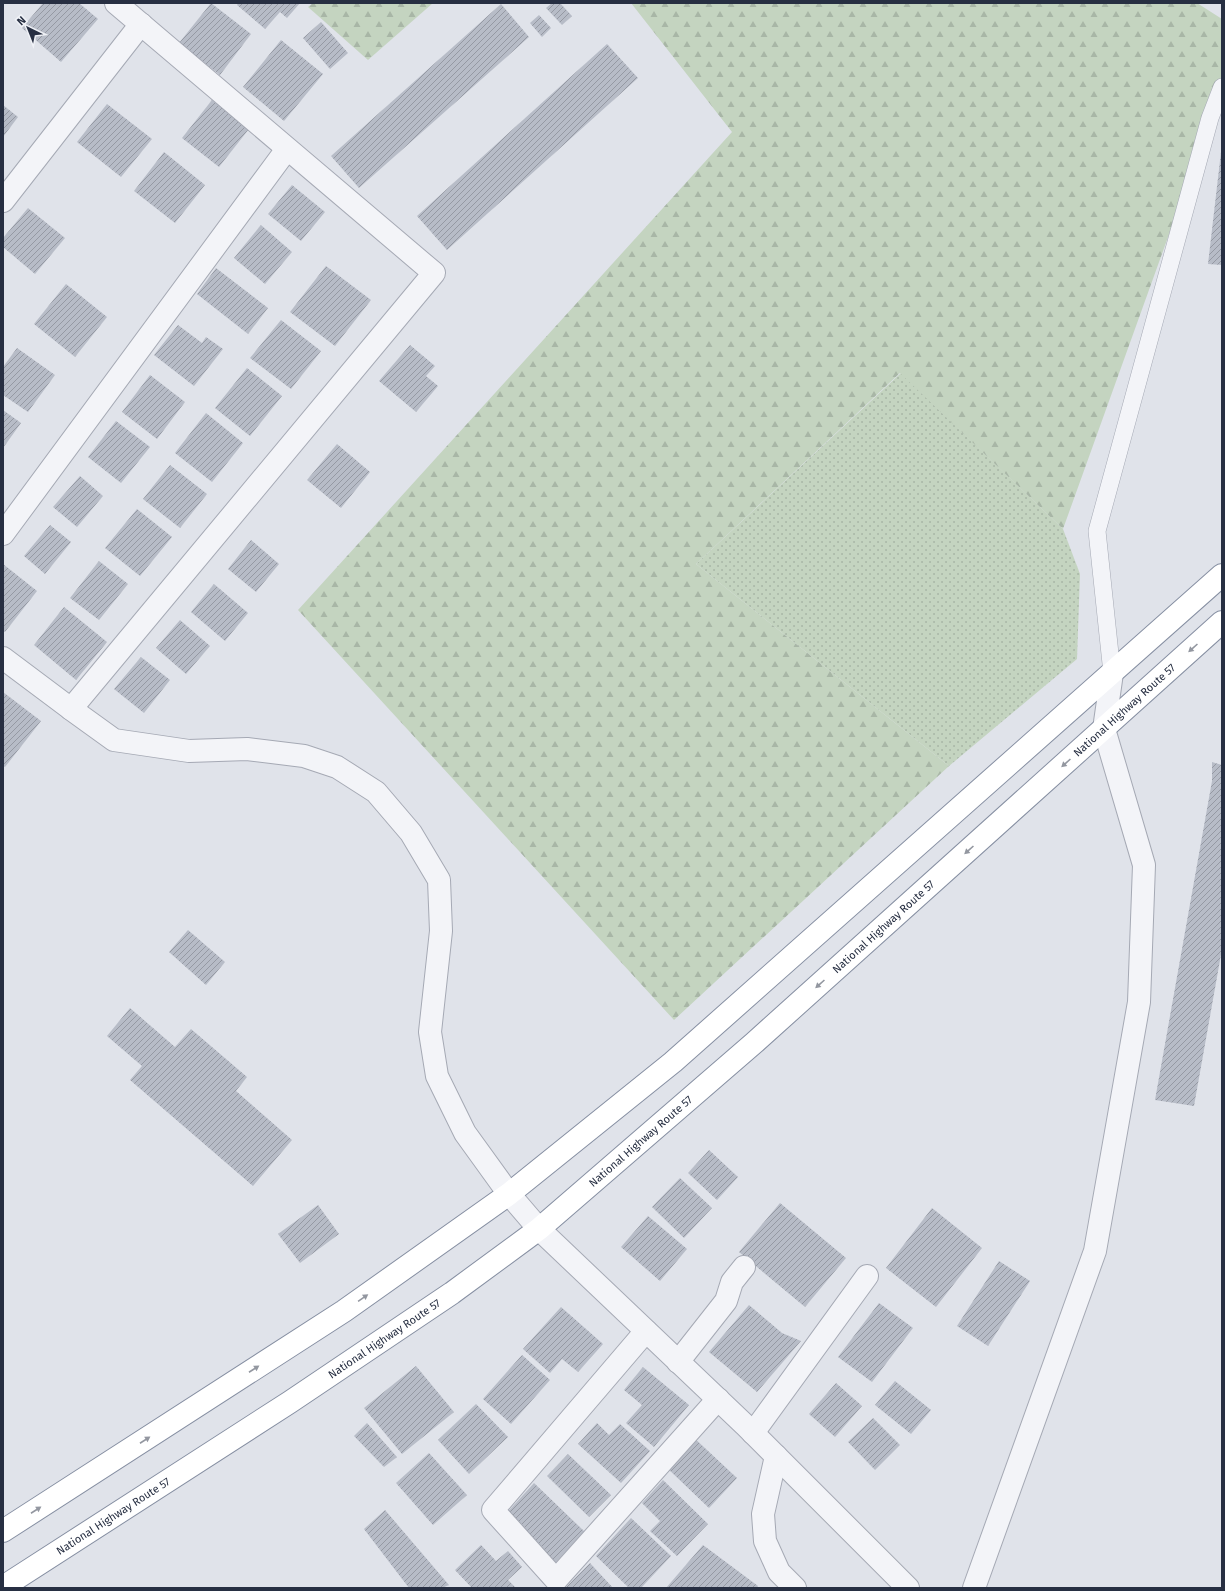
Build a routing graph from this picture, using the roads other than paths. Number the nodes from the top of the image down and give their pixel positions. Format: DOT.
graph roads {
  1 [pos="116,3"];
  2 [pos="141,24"];
  3 [pos="1222,87"];
  4 [pos="287,148"];
  5 [pos="3,201"];
  6 [pos="3,534"];
  7 [pos="1222,575"];
  8 [pos="1222,622"];
  9 [pos="3,658"];
  10 [pos="1112,673"];
  11 [pos="71,709"];
  12 [pos="1104,729"];
  13 [pos="509,1194"];
  14 [pos="539,1229"];
  15 [pos="744,1266"];
  16 [pos="867,1276"];
  17 [pos="646,1331"];
  18 [pos="678,1362"];
  19 [pos="718,1399"];
  20 [pos="753,1433"];
  21 [pos="776,1456"];
  22 [pos="3,1531"];
  23 [pos="3,1587"];
  24 [pos="795,1588"];
  25 [pos="908,1588"];
  26 [pos="974,1588"];
  1 -- 2 [label="street"];
  2 -- 4 [label="street"];
  2 -- 5 [label="street"];
  3 -- 10 [label="lane"];
  4 -- 6 [label="street"];
  4 -- 11 [label="street"];
  7 -- 10 [label="highway"];
  8 -- 12 [label="highway, National Highway Route 57, one-way"];
  9 -- 11 [label="street"];
  10 -- 12 [label="street"];
  10 -- 13 [label="highway"];
  11 -- 13 [label="street"];
  12 -- 14 [label="highway, National Highway Route 57, one-way"];
  12 -- 26 [label="street"];
  13 -- 14 [label="street"];
  22 -- 13 [label="highway, one-way"];
  14 -- 17 [label="street"];
  14 -- 23 [label="highway, National Highway Route 57"];
  15 -- 18 [label="street"];
  16 -- 20 [label="street"];
  17 -- 18 [label="street"];
  17 -- 19 [label="street"];
  18 -- 19 [label="street"];
  19 -- 20 [label="street"];
  20 -- 21 [label="street"];
  21 -- 24 [label="street"];
  21 -- 25 [label="street"];
}
